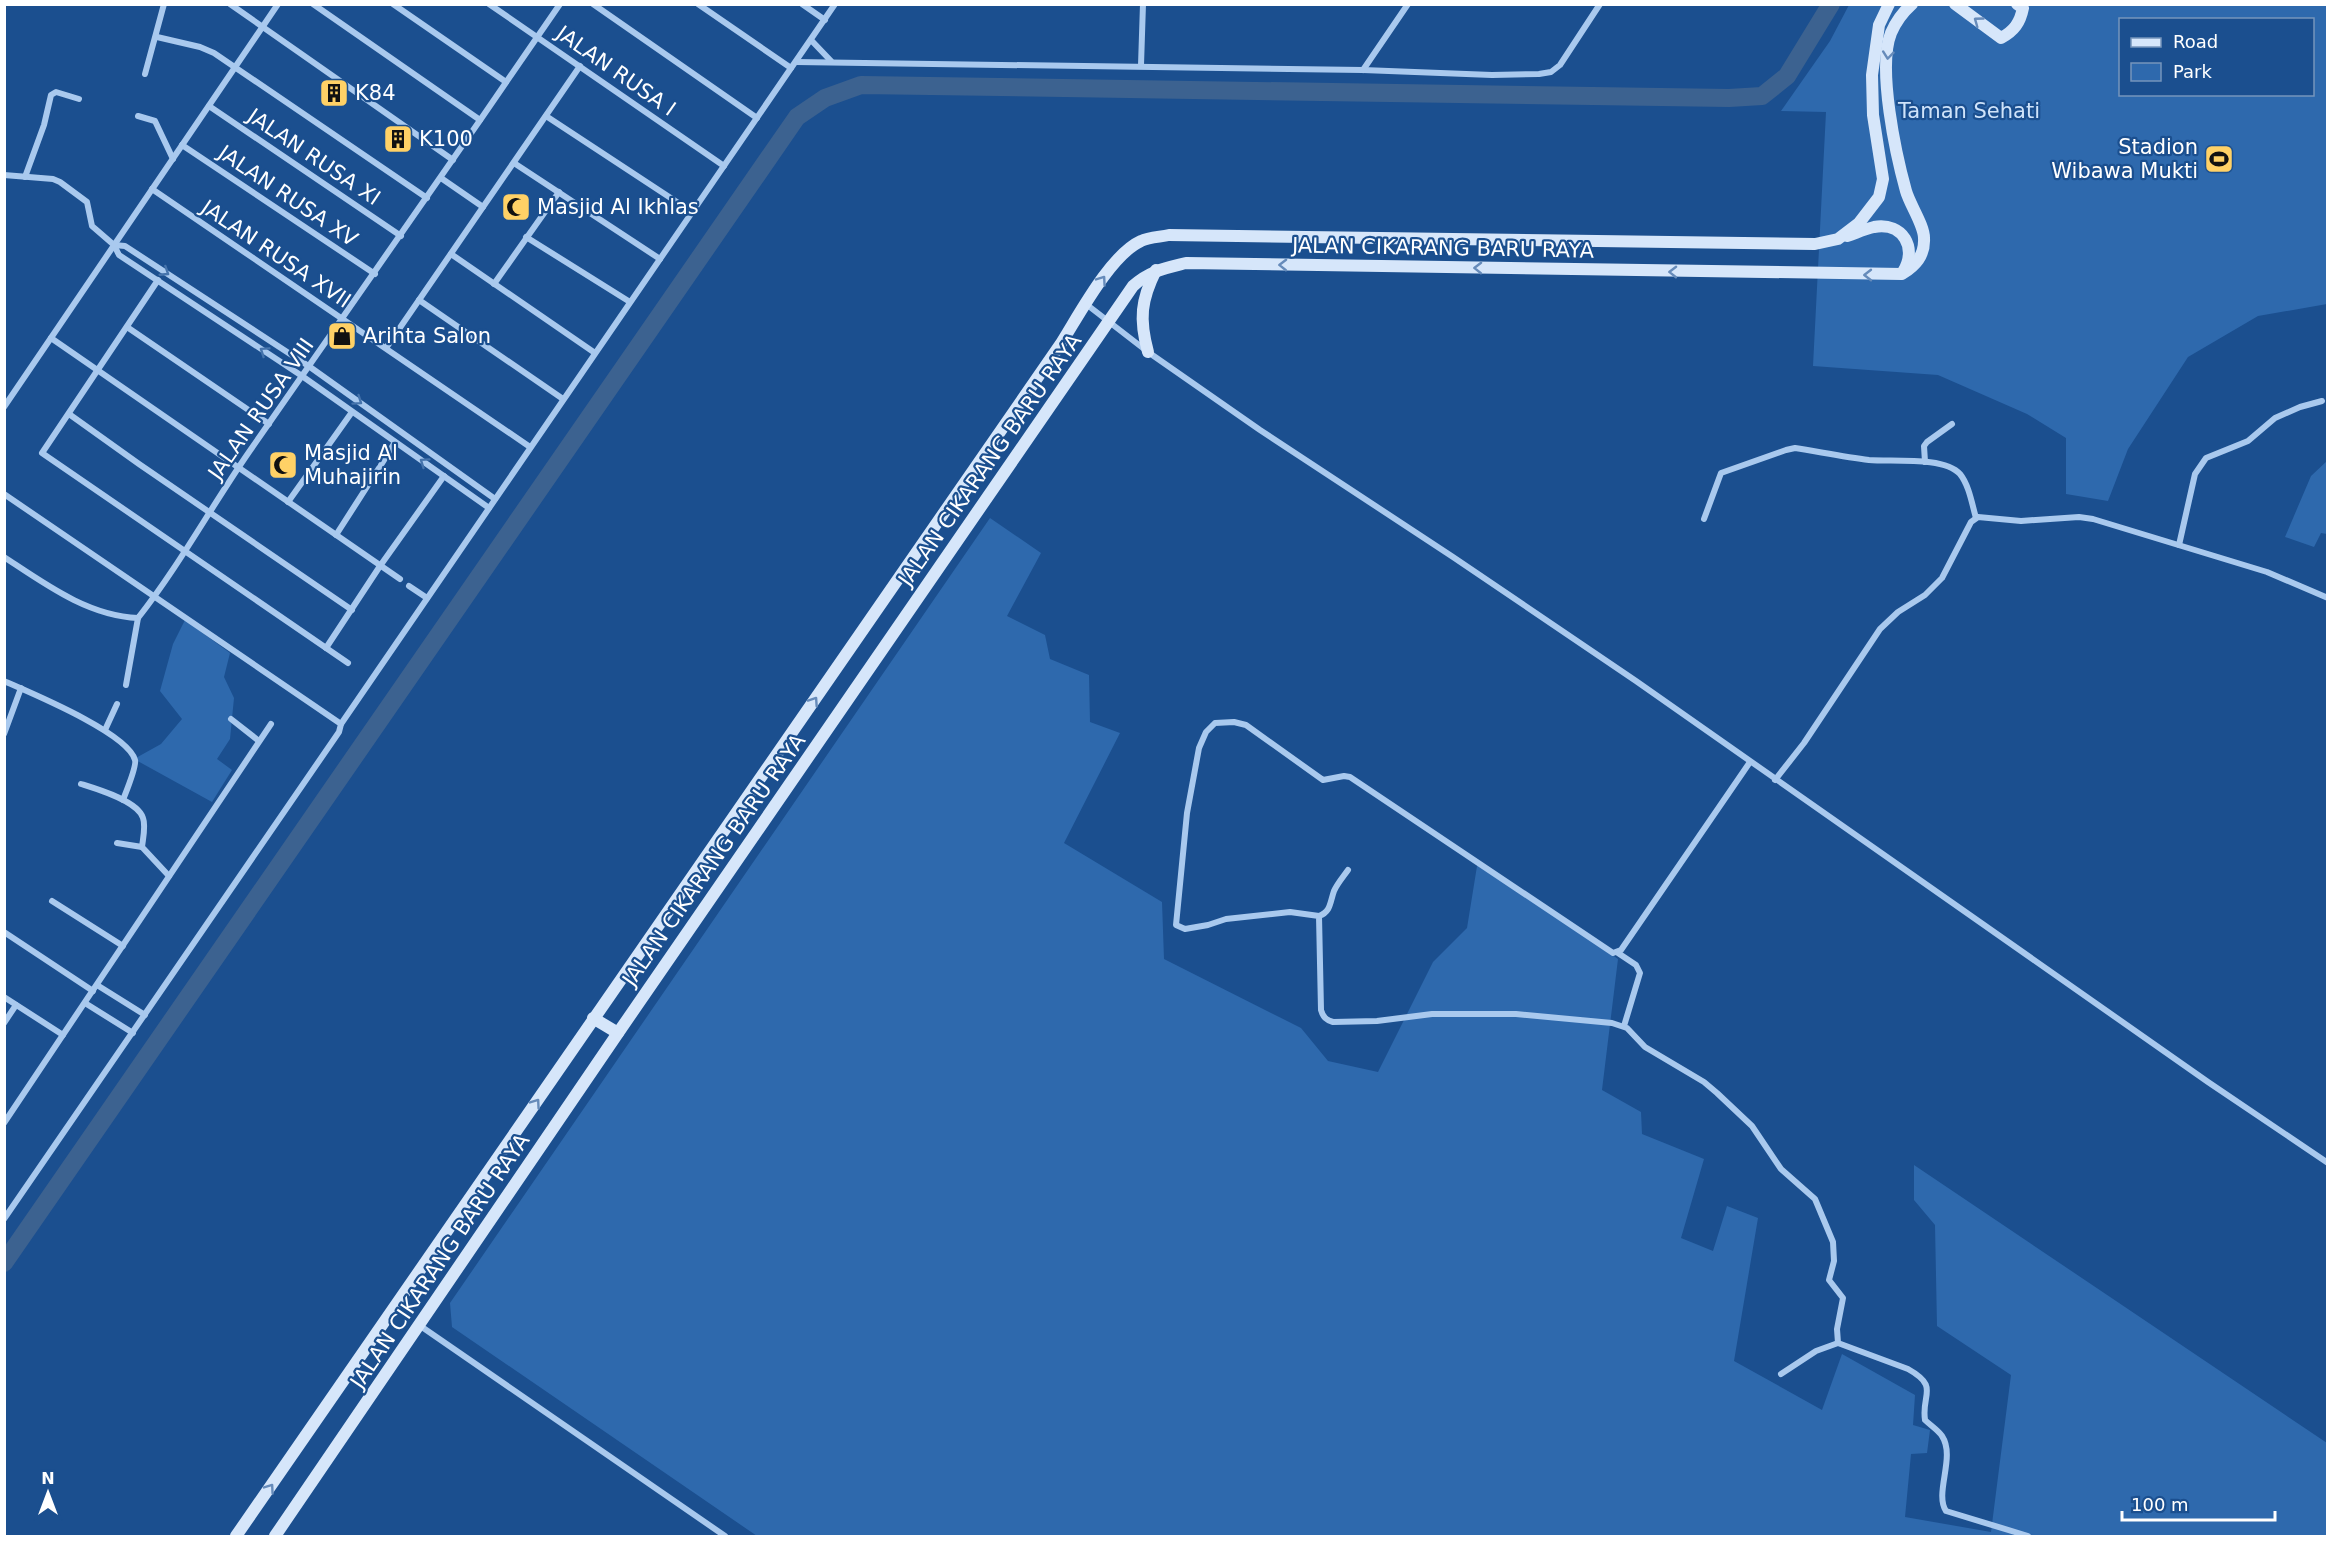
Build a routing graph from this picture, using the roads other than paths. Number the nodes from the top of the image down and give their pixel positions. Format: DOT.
graph roads {
  1 [pos="164,4"];
  2 [pos="230,4"];
  3 [pos="278,4"];
  4 [pos="313,4"];
  5 [pos="393,4"];
  6 [pos="489,4"];
  7 [pos="560,4"];
  8 [pos="593,4"];
  9 [pos="698,4"];
  10 [pos="802,4"];
  11 [pos="835,4"];
  12 [pos="1143,4"];
  13 [pos="1408,4"];
  14 [pos="1600,4"];
  15 [pos="1889,4"];
  16 [pos="1912,4"];
  17 [pos="1955,4"];
  18 [pos="2017,4"];
  19 [pos="825,20"];
  20 [pos="262,27"];
  21 [pos="538,36"];
  22 [pos="157,37"];
  23 [pos="811,40"];
  24 [pos="831,61"];
  25 [pos="796,62"];
  26 [pos="1141,65"];
  27 [pos="580,66"];
  28 [pos="235,67"];
  29 [pos="791,68"];
  30 [pos="1363,70"];
  31 [pos="145,74"];
  32 [pos="506,82"];
  33 [pos="79,99"];
  34 [pos="209,106"];
  35 [pos="138,116"];
  36 [pos="546,116"];
  37 [pos="757,118"];
  38 [pos="480,120"];
  39 [pos="182,145"];
  40 [pos="173,159"];
  41 [pos="453,160"];
  42 [pos="514,163"];
  43 [pos="724,166"];
  44 [pos="4,175"];
  45 [pos="25,177"];
  46 [pos="441,178"];
  47 [pos="152,189"];
  48 [pos="559,192"];
  49 [pos="427,198"];
  50 [pos="483,207"];
  51 [pos="692,213"];
  52 [pos="401,236"];
  53 [pos="526,237"];
  54 [pos="1838,239"];
  55 [pos="114,245"];
  56 [pos="451,254"];
  57 [pos="660,259"];
  58 [pos="1156,270"];
  59 [pos="375,274"];
  60 [pos="1902,274"];
  61 [pos="158,280"];
  62 [pos="494,284"];
  63 [pos="419,300"];
  64 [pos="630,302"];
  65 [pos="1086,304"];
  66 [pos="343,319"];
  67 [pos="1110,321"];
  68 [pos="127,327"];
  69 [pos="51,338"];
  70 [pos="386,348"];
  71 [pos="1148,352"];
  72 [pos="595,353"];
  73 [pos="310,368"];
  74 [pos="98,371"];
  75 [pos="303,376"];
  76 [pos="563,399"];
  77 [pos="2322,401"];
  78 [pos="4,407"];
  79 [pos="352,412"];
  80 [pos="69,414"];
  81 [pos="269,424"];
  82 [pos="1952,424"];
  83 [pos="395,442"];
  84 [pos="530,447"];
  85 [pos="1925,462"];
  86 [pos="239,468"];
  87 [pos="444,476"];
  88 [pos="4,494"];
  89 [pos="495,499"];
  90 [pos="288,502"];
  91 [pos="489,508"];
  92 [pos="210,511"];
  93 [pos="1976,518"];
  94 [pos="1704,519"];
  95 [pos="336,535"];
  96 [pos="2179,545"];
  97 [pos="184,552"];
  98 [pos="4,557"];
  99 [pos="380,566"];
  100 [pos="400,579"];
  101 [pos="408,586"];
  102 [pos="155,597"];
  103 [pos="427,598"];
  104 [pos="2328,598"];
  105 [pos="352,610"];
  106 [pos="138,618"];
  107 [pos="326,648"];
  108 [pos="348,663"];
  109 [pos="4,681"];
  110 [pos="126,685"];
  111 [pos="21,688"];
  112 [pos="117,704"];
  113 [pos="231,719"];
  114 [pos="271,724"];
  115 [pos="341,724"];
  116 [pos="105,730"];
  117 [pos="4,734"];
  118 [pos="260,741"];
  119 [pos="1750,762"];
  120 [pos="1775,780"];
  121 [pos="81,784"];
  122 [pos="123,800"];
  123 [pos="117,843"];
  124 [pos="142,847"];
  125 [pos="1348,870"];
  126 [pos="169,876"];
  127 [pos="52,901"];
  128 [pos="1319,916"];
  129 [pos="4,932"];
  130 [pos="123,946"];
  131 [pos="1618,953"];
  132 [pos="97,985"];
  133 [pos="93,991"];
  134 [pos="4,997"];
  135 [pos="84,1003"];
  136 [pos="16,1005"];
  137 [pos="145,1015"];
  138 [pos="593,1018"];
  139 [pos="4,1023"];
  140 [pos="1624,1026"];
  141 [pos="133,1033"];
  142 [pos="618,1033"];
  143 [pos="63,1035"];
  144 [pos="4,1123"];
  145 [pos="2328,1163"];
  146 [pos="4,1219"];
  147 [pos="419,1325"];
  148 [pos="1838,1343"];
  149 [pos="1781,1374"];
  150 [pos="236,1536"];
  151 [pos="275,1536"];
  152 [pos="725,1536"];
  153 [pos="2028,1536"];
  1 -- 22 [label="street"];
  2 -- 20 [label="street"];
  3 -- 20 [label="street"];
  4 -- 38 [label="street"];
  5 -- 32 [label="street"];
  6 -- 21 [label="street, JALAN RUSA I"];
  7 -- 21 [label="street, JALAN RUSA VIII"];
  8 -- 37 [label="street"];
  9 -- 29 [label="street"];
  10 -- 19 [label="street"];
  11 -- 19 [label="street"];
  12 -- 26 [label="street"];
  13 -- 30 [label="street"];
  14 -- 30 [label="street"];
  15 -- 54 [label="main road"];
  16 -- 60 [label="main road, one-way"];
  18 -- 17 [label="main road, one-way"];
  19 -- 23 [label="street"];
  20 -- 28 [label="street"];
  20 -- 41 [label="street"];
  21 -- 27 [label="street, JALAN RUSA I"];
  21 -- 32 [label="street, JALAN RUSA VIII"];
  22 -- 28 [label="street"];
  22 -- 31 [label="street"];
  23 -- 24 [label="street"];
  23 -- 25 [label="street"];
  24 -- 25 [label="street"];
  24 -- 26 [label="street"];
  25 -- 29 [label="street"];
  26 -- 30 [label="street"];
  27 -- 36 [label="street"];
  27 -- 43 [label="street, JALAN RUSA I"];
  28 -- 34 [label="street"];
  28 -- 49 [label="street"];
  29 -- 37 [label="street"];
  32 -- 38 [label="street, JALAN RUSA VIII"];
  33 -- 45 [label="street"];
  34 -- 39 [label="street"];
  34 -- 52 [label="street, JALAN RUSA XI"];
  35 -- 40 [label="street"];
  36 -- 42 [label="street"];
  36 -- 51 [label="street"];
  37 -- 43 [label="street"];
  38 -- 41 [label="street, JALAN RUSA VIII"];
  39 -- 40 [label="street"];
  39 -- 59 [label="street, JALAN RUSA XV"];
  40 -- 47 [label="street"];
  41 -- 46 [label="street, JALAN RUSA VIII"];
  42 -- 48 [label="street"];
  42 -- 50 [label="street"];
  43 -- 51 [label="street"];
  44 -- 45 [label="street"];
  45 -- 55 [label="street"];
  46 -- 49 [label="street, JALAN RUSA VIII"];
  46 -- 50 [label="street"];
  47 -- 55 [label="street"];
  47 -- 66 [label="street, JALAN RUSA XVII"];
  48 -- 53 [label="street"];
  48 -- 57 [label="street"];
  49 -- 52 [label="street, JALAN RUSA VIII"];
  50 -- 56 [label="street"];
  51 -- 57 [label="street"];
  52 -- 59 [label="street, JALAN RUSA VIII"];
  53 -- 62 [label="street"];
  53 -- 64 [label="street"];
  54 -- 60 [label="main road, JALAN CIKARANG BARU RAYA"];
  65 -- 54 [label="main road, JALAN CIKARANG BARU RAYA, one-way"];
  55 -- 61 [label="street"];
  55 -- 69 [label="street"];
  55 -- 73 [label="street, one-way"];
  56 -- 62 [label="street"];
  56 -- 63 [label="street"];
  57 -- 64 [label="street"];
  60 -- 58 [label="main road, JALAN CIKARANG BARU RAYA, one-way"];
  58 -- 67 [label="main road, JALAN CIKARANG BARU RAYA"];
  58 -- 71 [label="main road"];
  59 -- 66 [label="street, JALAN RUSA VIII"];
  61 -- 68 [label="street"];
  75 -- 61 [label="street, one-way"];
  62 -- 72 [label="street"];
  63 -- 70 [label="street"];
  63 -- 76 [label="street"];
  64 -- 72 [label="street"];
  65 -- 67 [label="street"];
  138 -- 65 [label="main road, JALAN CIKARANG BARU RAYA, one-way"];
  66 -- 70 [label="street, JALAN RUSA XVII"];
  66 -- 73 [label="street, JALAN RUSA VIII"];
  67 -- 71 [label="street"];
  67 -- 142 [label="main road, JALAN CIKARANG BARU RAYA"];
  68 -- 74 [label="street"];
  68 -- 81 [label="street"];
  69 -- 74 [label="street"];
  69 -- 78 [label="street"];
  70 -- 84 [label="street, JALAN RUSA XVII"];
  71 -- 119 [label="street"];
  72 -- 76 [label="street"];
  73 -- 75 [label="street, JALAN RUSA VIII"];
  73 -- 89 [label="street, one-way"];
  74 -- 80 [label="street"];
  74 -- 86 [label="street"];
  75 -- 79 [label="street"];
  75 -- 81 [label="street, JALAN RUSA VIII"];
  76 -- 84 [label="street"];
  77 -- 96 [label="street"];
  79 -- 83 [label="street"];
  79 -- 90 [label="street"];
  80 -- 92 [label="street"];
  80 -- 97 [label="street"];
  81 -- 86 [label="street, JALAN RUSA VIII"];
  82 -- 85 [label="street"];
  87 -- 83 [label="street, one-way"];
  83 -- 95 [label="street"];
  84 -- 89 [label="street"];
  85 -- 93 [label="street"];
  85 -- 94 [label="street"];
  86 -- 90 [label="street"];
  86 -- 92 [label="street, JALAN RUSA VIII"];
  87 -- 91 [label="street"];
  87 -- 99 [label="street"];
  88 -- 102 [label="street"];
  89 -- 91 [label="street"];
  90 -- 95 [label="street"];
  91 -- 103 [label="street"];
  92 -- 97 [label="street, JALAN RUSA VIII"];
  92 -- 105 [label="street"];
  93 -- 96 [label="street"];
  93 -- 120 [label="street"];
  95 -- 99 [label="street"];
  96 -- 104 [label="street"];
  97 -- 102 [label="street, JALAN RUSA VIII"];
  97 -- 107 [label="street"];
  98 -- 106 [label="street"];
  99 -- 100 [label="street"];
  99 -- 105 [label="street"];
  101 -- 103 [label="street"];
  102 -- 106 [label="street, JALAN RUSA VIII"];
  102 -- 115 [label="street"];
  103 -- 115 [label="street"];
  105 -- 107 [label="street"];
  106 -- 110 [label="street"];
  107 -- 108 [label="street"];
  109 -- 111 [label="street"];
  111 -- 116 [label="street"];
  111 -- 117 [label="street"];
  112 -- 116 [label="street"];
  113 -- 118 [label="street"];
  114 -- 118 [label="street"];
  115 -- 137 [label="street"];
  116 -- 122 [label="street"];
  118 -- 126 [label="street"];
  119 -- 120 [label="street"];
  119 -- 131 [label="street"];
  120 -- 145 [label="street"];
  121 -- 122 [label="street"];
  122 -- 124 [label="street"];
  123 -- 124 [label="street"];
  124 -- 126 [label="street"];
  125 -- 128 [label="street"];
  126 -- 130 [label="street"];
  127 -- 130 [label="street"];
  128 -- 131 [label="street"];
  128 -- 140 [label="street"];
  129 -- 133 [label="street"];
  130 -- 132 [label="street"];
  131 -- 140 [label="street"];
  132 -- 133 [label="street"];
  132 -- 137 [label="street"];
  133 -- 135 [label="street"];
  134 -- 136 [label="street"];
  135 -- 141 [label="street"];
  135 -- 143 [label="street"];
  136 -- 139 [label="street"];
  136 -- 143 [label="street"];
  137 -- 141 [label="street"];
  138 -- 142 [label="main road"];
  150 -- 138 [label="main road, JALAN CIKARANG BARU RAYA, one-way"];
  140 -- 148 [label="street"];
  141 -- 146 [label="street"];
  142 -- 147 [label="main road, JALAN CIKARANG BARU RAYA"];
  143 -- 144 [label="street"];
  147 -- 151 [label="main road, JALAN CIKARANG BARU RAYA"];
  147 -- 152 [label="street"];
  148 -- 149 [label="street"];
  148 -- 153 [label="street"];
}
